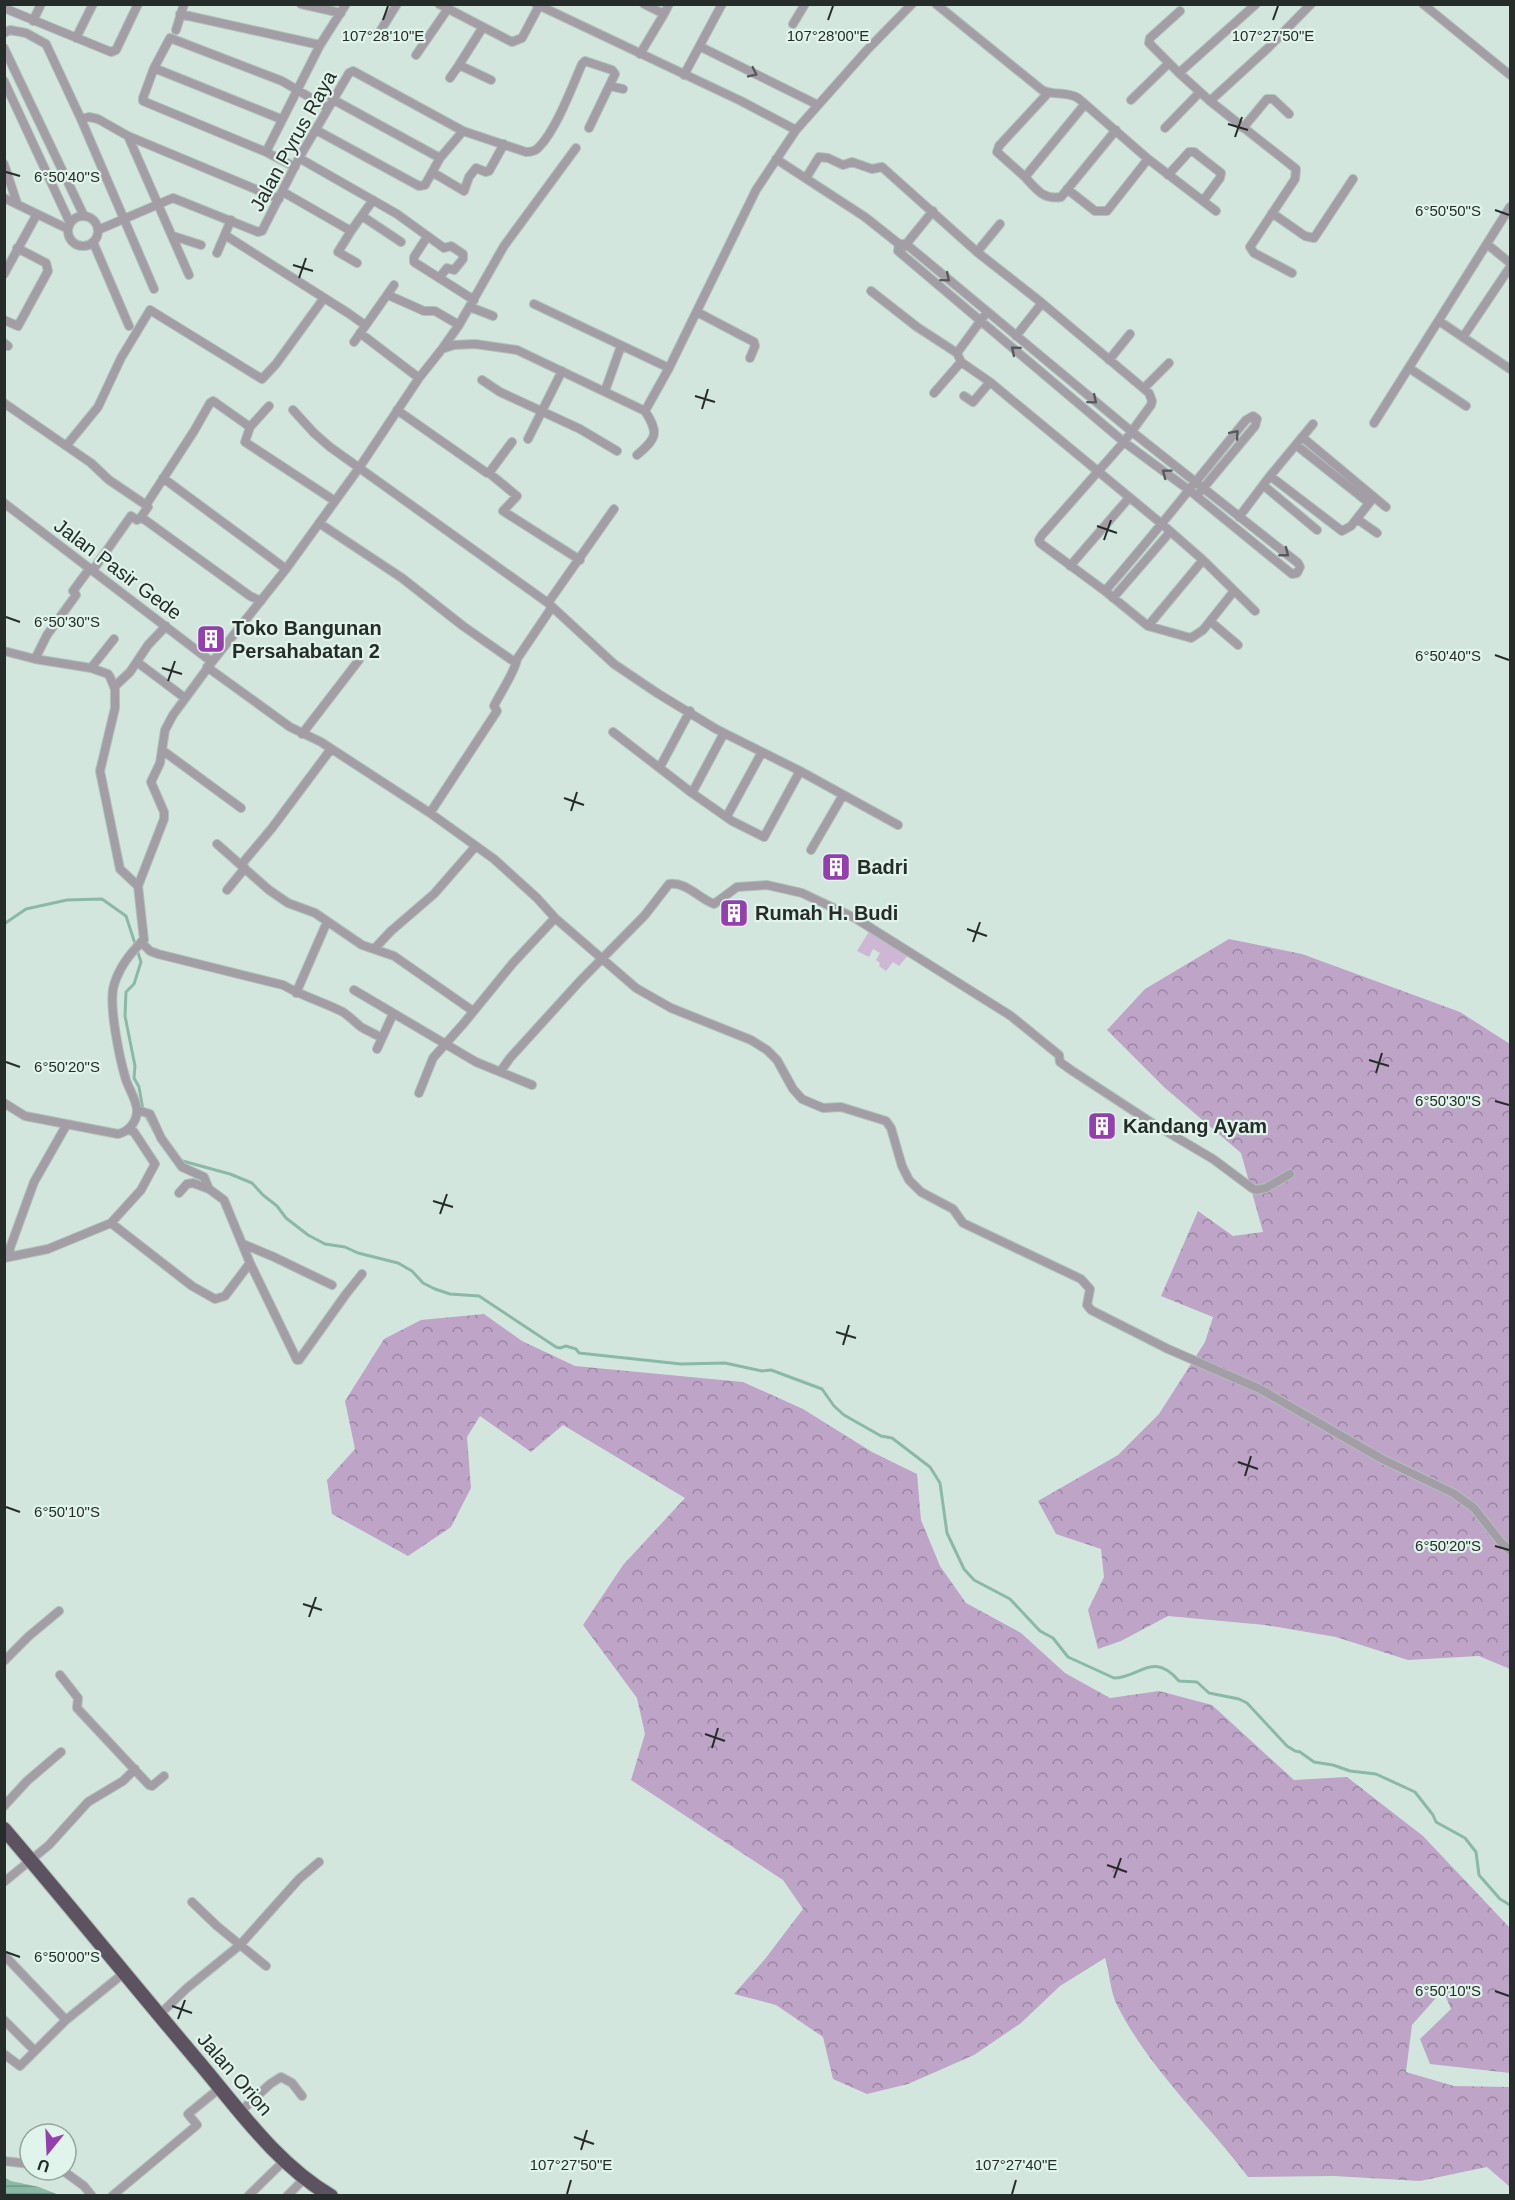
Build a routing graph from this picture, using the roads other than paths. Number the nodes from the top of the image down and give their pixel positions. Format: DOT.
graph roads {
  1 [pos="40,4"];
  2 [pos="93,4"];
  3 [pos="138,4"];
  4 [pos="184,4"];
  5 [pos="301,4"];
  6 [pos="346,4"];
  7 [pos="397,4"];
  8 [pos="439,4"];
  9 [pos="644,4"];
  10 [pos="669,4"];
  11 [pos="722,4"];
  12 [pos="805,4"];
  13 [pos="912,4"];
  14 [pos="936,4"];
  15 [pos="1256,4"];
  16 [pos="1311,4"];
  17 [pos="1424,4"];
  18 [pos="538,5"];
  19 [pos="4,8"];
  20 [pos="447,10"];
  21 [pos="1180,11"];
  22 [pos="341,13"];
  23 [pos="180,14"];
  24 [pos="664,14"];
  25 [pos="33,21"];
  26 [pos="792,24"];
  27 [pos="483,27"];
  28 [pos="176,30"];
  29 [pos="4,33"];
  30 [pos="379,33"];
  31 [pos="76,38"];
  32 [pos="320,45"];
  33 [pos="701,47"];
  34 [pos="4,48"];
  35 [pos="640,54"];
  36 [pos="416,55"];
  37 [pos="1168,64"];
  38 [pos="459,65"];
  39 [pos="154,68"];
  40 [pos="1179,73"];
  41 [pos="684,75"];
  42 [pos="1510,75"];
  43 [pos="450,78"];
  44 [pos="491,80"];
  45 [pos="4,81"];
  46 [pos="610,86"];
  47 [pos="623,89"];
  48 [pos="297,90"];
  49 [pos="1048,93"];
  50 [pos="1200,93"];
  51 [pos="332,99"];
  52 [pos="1131,100"];
  53 [pos="1210,101"];
  54 [pos="1085,104"];
  55 [pos="818,105"];
  56 [pos="328,108"];
  57 [pos="1289,114"];
  58 [pos="81,118"];
  59 [pos="281,119"];
  60 [pos="589,128"];
  61 [pos="1165,128"];
  62 [pos="1243,128"];
  63 [pos="316,130"];
  64 [pos="796,130"];
  65 [pos="1116,130"];
  66 [pos="463,131"];
  67 [pos="128,136"];
  68 [pos="504,144"];
  69 [pos="576,148"];
  70 [pos="266,152"];
  71 [pos="299,158"];
  72 [pos="440,158"];
  73 [pos="776,159"];
  74 [pos="1148,159"];
  75 [pos="4,164"];
  76 [pos="295,167"];
  77 [pos="432,172"];
  78 [pos="1168,175"];
  79 [pos="1025,177"];
  80 [pos="806,178"];
  81 [pos="1353,179"];
  82 [pos="1067,189"];
  83 [pos="281,195"];
  84 [pos="4,198"];
  85 [pos="373,200"];
  86 [pos="1203,201"];
  87 [pos="17,203"];
  88 [pos="158,203"];
  89 [pos="1510,207"];
  90 [pos="933,211"];
  91 [pos="1216,212"];
  92 [pos="37,213"];
  93 [pos="1272,213"];
  94 [pos="84,216"];
  95 [pos="362,216"];
  96 [pos="125,220"];
  97 [pos="231,220"];
  98 [pos="1000,224"];
  99 [pos="69,226"];
  100 [pos="98,230"];
  101 [pos="351,231"];
  102 [pos="173,236"];
  103 [pos="225,236"];
  104 [pos="427,237"];
  105 [pos="93,242"];
  106 [pos="401,242"];
  107 [pos="1487,244"];
  108 [pos="201,245"];
  109 [pos="902,247"];
  110 [pos="17,248"];
  111 [pos="977,252"];
  112 [pos="217,253"];
  113 [pos="357,263"];
  114 [pos="1510,265"];
  115 [pos="1292,273"];
  116 [pos="4,274"];
  117 [pos="189,275"];
  118 [pos="439,278"];
  119 [pos="394,285"];
  120 [pos="154,289"];
  121 [pos="871,291"];
  122 [pos="388,295"];
  123 [pos="324,298"];
  124 [pos="1042,303"];
  125 [pos="472,304"];
  126 [pos="534,304"];
  127 [pos="697,312"];
  128 [pos="987,312"];
  129 [pos="493,316"];
  130 [pos="4,320"];
  131 [pos="1439,321"];
  132 [pos="981,322"];
  133 [pos="365,325"];
  134 [pos="459,325"];
  135 [pos="129,326"];
  136 [pos="360,333"];
  137 [pos="1130,334"];
  138 [pos="1016,336"];
  139 [pos="1463,337"];
  140 [pos="354,342"];
  141 [pos="621,346"];
  142 [pos="442,348"];
  143 [pos="957,353"];
  144 [pos="750,358"];
  145 [pos="1109,360"];
  146 [pos="960,362"];
  147 [pos="1169,363"];
  148 [pos="669,368"];
  149 [pos="1409,368"];
  150 [pos="1510,369"];
  151 [pos="562,372"];
  152 [pos="1063,375"];
  153 [pos="419,378"];
  154 [pos="482,380"];
  155 [pos="990,382"];
  156 [pos="1056,384"];
  157 [pos="1144,388"];
  158 [pos="605,392"];
  159 [pos="934,393"];
  160 [pos="964,396"];
  161 [pos="4,403"];
  162 [pos="269,406"];
  163 [pos="1466,406"];
  164 [pos="541,409"];
  165 [pos="293,410"];
  166 [pos="398,410"];
  167 [pos="645,411"];
  168 [pos="1374,423"];
  169 [pos="1313,424"];
  170 [pos="250,428"];
  171 [pos="1131,431"];
  172 [pos="1302,437"];
  173 [pos="528,439"];
  174 [pos="512,442"];
  175 [pos="1124,442"];
  176 [pos="1296,445"];
  177 [pos="66,446"];
  178 [pos="617,451"];
  179 [pos="637,454"];
  180 [pos="359,468"];
  181 [pos="489,472"];
  182 [pos="1098,472"];
  183 [pos="1269,476"];
  184 [pos="163,478"];
  185 [pos="1194,482"];
  186 [pos="1263,485"];
  187 [pos="1203,489"];
  188 [pos="1189,490"];
  189 [pos="1196,497"];
  190 [pos="1128,499"];
  191 [pos="1371,500"];
  192 [pos="335,501"];
  193 [pos="4,503"];
  194 [pos="146,505"];
  195 [pos="1386,507"];
  196 [pos="614,509"];
  197 [pos="141,517"];
  198 [pos="1239,517"];
  199 [pos="1357,519"];
  200 [pos="319,523"];
  201 [pos="1162,525"];
  202 [pos="1317,530"];
  203 [pos="1170,532"];
  204 [pos="1377,533"];
  205 [pos="579,560"];
  206 [pos="1203,560"];
  207 [pos="1070,566"];
  208 [pos="91,569"];
  209 [pos="286,569"];
  210 [pos="1106,591"];
  211 [pos="1234,591"];
  212 [pos="1113,598"];
  213 [pos="261,601"];
  214 [pos="550,605"];
  215 [pos="1255,611"];
  216 [pos="1210,622"];
  217 [pos="166,626"];
  218 [pos="1148,626"];
  219 [pos="114,639"];
  220 [pos="1238,645"];
  221 [pos="4,651"];
  222 [pos="35,659"];
  223 [pos="359,660"];
  224 [pos="137,662"];
  225 [pos="516,663"];
  226 [pos="210,664"];
  227 [pos="91,668"];
  228 [pos="114,687"];
  229 [pos="185,699"];
  230 [pos="690,711"];
  231 [pos="613,732"];
  232 [pos="724,733"];
  233 [pos="302,734"];
  234 [pos="331,749"];
  235 [pos="162,750"];
  236 [pos="762,752"];
  237 [pos="660,767"];
  238 [pos="800,771"];
  239 [pos="692,793"];
  240 [pos="843,795"];
  241 [pos="241,808"];
  242 [pos="430,813"];
  243 [pos="728,816"];
  244 [pos="898,825"];
  245 [pos="217,844"];
  246 [pos="475,847"];
  247 [pos="811,850"];
  248 [pos="243,866"];
  249 [pos="138,886"];
  250 [pos="227,890"];
  251 [pos="555,918"];
  252 [pos="327,922"];
  253 [pos="136,948"];
  254 [pos="375,948"];
  255 [pos="602,960"];
  256 [pos="354,990"];
  257 [pos="296,993"];
  258 [pos="473,1011"];
  259 [pos="393,1014"];
  260 [pos="382,1038"];
  261 [pos="446,1042"];
  262 [pos="377,1049"];
  263 [pos="500,1072"];
  264 [pos="532,1085"];
  265 [pos="419,1093"];
  266 [pos="4,1103"];
  267 [pos="138,1110"];
  268 [pos="67,1124"];
  269 [pos="129,1130"];
  270 [pos="1290,1174"];
  271 [pos="209,1188"];
  272 [pos="179,1193"];
  273 [pos="111,1223"];
  274 [pos="243,1244"];
  275 [pos="7,1258"];
  276 [pos="250,1263"];
  277 [pos="362,1274"];
  278 [pos="332,1285"];
  279 [pos="1510,1551"];
  280 [pos="59,1611"];
  281 [pos="4,1661"];
  282 [pos="60,1675"];
  283 [pos="61,1752"];
  284 [pos="135,1770"];
  285 [pos="164,1776"];
  286 [pos="4,1806"];
  287 [pos="4,1829"];
  288 [pos="32,1861"];
  289 [pos="319,1862"];
  290 [pos="4,1882"];
  291 [pos="192,1902"];
  292 [pos="240,1945"];
  293 [pos="4,1955"];
  294 [pos="266,1966"];
  295 [pos="124,1973"];
  296 [pos="159,2015"];
  297 [pos="4,2020"];
  298 [pos="66,2020"];
  299 [pos="34,2050"];
  300 [pos="4,2054"];
  301 [pos="220,2088"];
  302 [pos="302,2096"];
  303 [pos="240,2112"];
  304 [pos="285,2160"];
  305 [pos="305,2178"];
  306 [pos="78,2182"];
  307 [pos="323,2194"];
  308 [pos="92,2196"];
  309 [pos="112,2196"];
  310 [pos="248,2196"];
  311 [pos="287,2196"];
  1 -- 25 [label="street"];
  2 -- 31 [label="street"];
  3 -- 31 [label="street"];
  4 -- 23 [label="street"];
  5 -- 22 [label="street"];
  6 -- 22 [label="street"];
  7 -- 30 [label="street"];
  8 -- 20 [label="street"];
  9 -- 24 [label="street"];
  10 -- 24 [label="street"];
  11 -- 33 [label="street"];
  12 -- 26 [label="street"];
  13 -- 55 [label="street"];
  14 -- 49 [label="street"];
  15 -- 40 [label="street"];
  16 -- 53 [label="street"];
  17 -- 42 [label="street"];
  18 -- 27 [label="street"];
  18 -- 35 [label="street"];
  19 -- 25 [label="street"];
  20 -- 27 [label="street"];
  20 -- 36 [label="street"];
  21 -- 37 [label="street"];
  22 -- 32 [label="street"];
  23 -- 28 [label="street"];
  23 -- 32 [label="street"];
  24 -- 35 [label="street"];
  25 -- 31 [label="street"];
  27 -- 38 [label="street"];
  29 -- 58 [label="street"];
  32 -- 48 [label="street"];
  33 -- 41 [label="street"];
  33 -- 55 [label="street, one-way"];
  34 -- 94 [label="street"];
  35 -- 41 [label="street"];
  37 -- 40 [label="street"];
  37 -- 52 [label="street"];
  38 -- 43 [label="street"];
  38 -- 44 [label="street"];
  39 -- 48 [label="street"];
  39 -- 59 [label="street"];
  39 -- 70 [label="street"];
  40 -- 50 [label="street"];
  41 -- 64 [label="street"];
  45 -- 99 [label="street"];
  46 -- 47 [label="street"];
  46 -- 60 [label="street"];
  46 -- 68 [label="street"];
  48 -- 56 [label="street"];
  48 -- 59 [label="street"];
  49 -- 54 [label="street"];
  49 -- 79 [label="street"];
  50 -- 53 [label="street"];
  50 -- 61 [label="street"];
  51 -- 56 [label="street, Jalan Pyrus Raya"];
  51 -- 66 [label="street, Jalan Pyrus Raya"];
  51 -- 72 [label="street"];
  53 -- 62 [label="street"];
  54 -- 65 [label="street"];
  54 -- 79 [label="street"];
  55 -- 64 [label="street"];
  56 -- 63 [label="street, Jalan Pyrus Raya"];
  57 -- 62 [label="street"];
  58 -- 67 [label="street"];
  58 -- 96 [label="street"];
  59 -- 70 [label="street"];
  62 -- 93 [label="street"];
  63 -- 71 [label="street, Jalan Pyrus Raya"];
  63 -- 77 [label="street"];
  64 -- 73 [label="street"];
  65 -- 74 [label="street"];
  65 -- 82 [label="street"];
  66 -- 68 [label="street"];
  66 -- 72 [label="street"];
  67 -- 83 [label="street"];
  67 -- 88 [label="street"];
  68 -- 77 [label="street"];
  69 -- 125 [label="street"];
  70 -- 76 [label="street"];
  71 -- 76 [label="street, Jalan Pyrus Raya"];
  71 -- 85 [label="street"];
  72 -- 77 [label="street"];
  73 -- 80 [label="street"];
  73 -- 127 [label="street"];
  74 -- 78 [label="street"];
  74 -- 82 [label="street"];
  75 -- 87 [label="street"];
  76 -- 83 [label="street, Jalan Pyrus Raya"];
  78 -- 86 [label="street"];
  78 -- 86 [label="street"];
  79 -- 82 [label="street"];
  80 -- 90 [label="street"];
  80 -- 109 [label="street"];
  81 -- 93 [label="street"];
  83 -- 97 [label="street, Jalan Pyrus Raya"];
  83 -- 101 [label="street"];
  84 -- 87 [label="street"];
  85 -- 95 [label="street"];
  85 -- 104 [label="street"];
  86 -- 91 [label="street"];
  87 -- 92 [label="street"];
  88 -- 96 [label="street, Jalan Pyrus Raya"];
  88 -- 97 [label="street, Jalan Pyrus Raya"];
  88 -- 102 [label="street"];
  89 -- 107 [label="street"];
  90 -- 109 [label="street"];
  90 -- 111 [label="street"];
  92 -- 99 [label="street"];
  92 -- 110 [label="street"];
  93 -- 115 [label="street"];
  94 -- 99 [label="street"];
  94 -- 100 [label="street"];
  95 -- 101 [label="street"];
  95 -- 106 [label="street"];
  96 -- 100 [label="street, Jalan Pyrus Raya"];
  96 -- 120 [label="street"];
  97 -- 103 [label="street"];
  98 -- 111 [label="street"];
  99 -- 105 [label="street"];
  100 -- 105 [label="street"];
  101 -- 113 [label="street"];
  102 -- 108 [label="street"];
  102 -- 117 [label="street"];
  103 -- 112 [label="street"];
  103 -- 123 [label="street"];
  104 -- 118 [label="street"];
  104 -- 118 [label="street"];
  105 -- 135 [label="street"];
  107 -- 114 [label="street"];
  107 -- 131 [label="street"];
  109 -- 128 [label="street, one-way"];
  109 -- 132 [label="street"];
  110 -- 116 [label="street"];
  110 -- 130 [label="street"];
  111 -- 124 [label="street"];
  114 -- 139 [label="street"];
  118 -- 125 [label="street"];
  119 -- 122 [label="street"];
  121 -- 143 [label="street"];
  122 -- 133 [label="street"];
  122 -- 134 [label="street"];
  123 -- 133 [label="street"];
  123 -- 177 [label="street"];
  124 -- 138 [label="street"];
  124 -- 145 [label="street"];
  125 -- 129 [label="street"];
  125 -- 134 [label="street"];
  126 -- 141 [label="street"];
  127 -- 144 [label="street"];
  127 -- 148 [label="street"];
  128 -- 132 [label="street"];
  128 -- 138 [label="street"];
  131 -- 139 [label="street"];
  131 -- 149 [label="street"];
  132 -- 143 [label="street"];
  156 -- 132 [label="street, one-way"];
  133 -- 136 [label="street"];
  134 -- 142 [label="street"];
  136 -- 140 [label="street"];
  136 -- 153 [label="street"];
  137 -- 145 [label="street"];
  138 -- 152 [label="street"];
  139 -- 150 [label="street"];
  141 -- 148 [label="street"];
  141 -- 158 [label="street"];
  142 -- 151 [label="street"];
  142 -- 153 [label="street"];
  143 -- 146 [label="street"];
  145 -- 157 [label="street"];
  146 -- 155 [label="street"];
  146 -- 159 [label="street"];
  147 -- 157 [label="street"];
  148 -- 167 [label="street"];
  149 -- 163 [label="street"];
  149 -- 168 [label="street"];
  151 -- 158 [label="street"];
  151 -- 164 [label="street"];
  152 -- 156 [label="street"];
  152 -- 171 [label="street, one-way"];
  153 -- 166 [label="street"];
  154 -- 164 [label="street"];
  155 -- 160 [label="street"];
  155 -- 182 [label="street"];
  156 -- 175 [label="street"];
  157 -- 171 [label="street"];
  158 -- 167 [label="street"];
  161 -- 177 [label="street"];
  162 -- 170 [label="street"];
  164 -- 173 [label="street"];
  164 -- 178 [label="street"];
  165 -- 180 [label="street"];
  166 -- 180 [label="street"];
  166 -- 181 [label="street"];
  167 -- 179 [label="street"];
  169 -- 172 [label="street"];
  170 -- 184 [label="street"];
  170 -- 192 [label="street"];
  171 -- 175 [label="street"];
  171 -- 185 [label="street"];
  172 -- 176 [label="street"];
  172 -- 191 [label="street"];
  174 -- 181 [label="street"];
  175 -- 182 [label="street"];
  188 -- 175 [label="street, one-way"];
  176 -- 183 [label="street"];
  176 -- 191 [label="street"];
  177 -- 194 [label="street"];
  180 -- 192 [label="street"];
  180 -- 214 [label="street"];
  181 -- 205 [label="street"];
  182 -- 190 [label="street"];
  182 -- 207 [label="street"];
  183 -- 186 [label="street"];
  183 -- 199 [label="street"];
  184 -- 194 [label="street"];
  184 -- 209 [label="street"];
  185 -- 187 [label="street"];
  185 -- 187 [label="street, one-way"];
  185 -- 188 [label="street"];
  186 -- 198 [label="street"];
  186 -- 202 [label="street"];
  187 -- 189 [label="street"];
  187 -- 198 [label="street"];
  188 -- 189 [label="street"];
  188 -- 201 [label="street"];
  198 -- 189 [label="street, one-way"];
  190 -- 201 [label="street"];
  190 -- 207 [label="street"];
  191 -- 195 [label="street"];
  191 -- 199 [label="street"];
  192 -- 200 [label="street"];
  193 -- 208 [label="street, Jalan Pasir Gede"];
  194 -- 197 [label="street"];
  196 -- 205 [label="street"];
  197 -- 208 [label="street"];
  197 -- 213 [label="street"];
  199 -- 204 [label="street"];
  200 -- 209 [label="street"];
  200 -- 225 [label="street"];
  201 -- 203 [label="street"];
  201 -- 210 [label="street"];
  203 -- 206 [label="street"];
  203 -- 212 [label="street"];
  205 -- 214 [label="street"];
  206 -- 211 [label="street"];
  206 -- 218 [label="street"];
  207 -- 210 [label="street"];
  208 -- 217 [label="street, Jalan Pasir Gede"];
  208 -- 222 [label="street"];
  209 -- 213 [label="street"];
  210 -- 212 [label="street"];
  211 -- 215 [label="street"];
  211 -- 216 [label="street"];
  212 -- 218 [label="street"];
  213 -- 226 [label="street"];
  214 -- 225 [label="street"];
  214 -- 230 [label="street"];
  216 -- 218 [label="street"];
  216 -- 220 [label="street"];
  217 -- 224 [label="street"];
  217 -- 226 [label="street, Jalan Pasir Gede"];
  219 -- 227 [label="street"];
  221 -- 222 [label="street"];
  222 -- 227 [label="street"];
  223 -- 233 [label="street"];
  224 -- 228 [label="street"];
  224 -- 229 [label="street"];
  225 -- 242 [label="street"];
  226 -- 229 [label="street"];
  226 -- 233 [label="street, Jalan Pasir Gede"];
  227 -- 228 [label="street"];
  228 -- 249 [label="street"];
  229 -- 235 [label="street"];
  230 -- 232 [label="street"];
  230 -- 237 [label="street"];
  231 -- 237 [label="street"];
  232 -- 236 [label="street"];
  232 -- 239 [label="street"];
  233 -- 234 [label="street, Jalan Pasir Gede"];
  234 -- 242 [label="street, Jalan Pasir Gede"];
  234 -- 248 [label="street"];
  235 -- 241 [label="street"];
  235 -- 249 [label="street"];
  236 -- 238 [label="street"];
  236 -- 243 [label="street"];
  237 -- 239 [label="street"];
  238 -- 240 [label="street"];
  238 -- 243 [label="street"];
  239 -- 243 [label="street"];
  240 -- 244 [label="street"];
  240 -- 247 [label="street"];
  242 -- 246 [label="street, Jalan Pasir Gede"];
  245 -- 248 [label="street"];
  246 -- 251 [label="street, Jalan Pasir Gede"];
  246 -- 254 [label="street"];
  248 -- 250 [label="street"];
  248 -- 252 [label="street"];
  249 -- 253 [label="street"];
  251 -- 255 [label="street, Jalan Pasir Gede"];
  251 -- 258 [label="street"];
  252 -- 254 [label="street"];
  252 -- 257 [label="street"];
  253 -- 257 [label="street"];
  253 -- 267 [label="street"];
  254 -- 258 [label="street"];
  255 -- 263 [label="street"];
  255 -- 270 [label="street"];
  255 -- 279 [label="street, Jalan Pasir Gede"];
  256 -- 259 [label="street"];
  257 -- 260 [label="street"];
  258 -- 261 [label="street"];
  259 -- 260 [label="street"];
  259 -- 261 [label="street"];
  260 -- 262 [label="street"];
  261 -- 263 [label="street"];
  261 -- 265 [label="street"];
  263 -- 264 [label="street"];
  266 -- 268 [label="street"];
  267 -- 269 [label="street"];
  267 -- 271 [label="street"];
  268 -- 269 [label="street"];
  268 -- 275 [label="street"];
  269 -- 273 [label="street"];
  271 -- 272 [label="street"];
  271 -- 274 [label="street"];
  273 -- 275 [label="street"];
  273 -- 276 [label="street"];
  274 -- 276 [label="street"];
  274 -- 278 [label="street"];
  276 -- 277 [label="street"];
  280 -- 281 [label="street"];
  282 -- 284 [label="street"];
  283 -- 286 [label="street"];
  284 -- 285 [label="street"];
  284 -- 288 [label="street"];
  287 -- 288 [label="highway, Jalan Orion"];
  288 -- 290 [label="street"];
  288 -- 295 [label="highway, Jalan Orion"];
  289 -- 292 [label="street"];
  291 -- 292 [label="street"];
  292 -- 294 [label="street"];
  292 -- 296 [label="street"];
  293 -- 298 [label="street"];
  295 -- 296 [label="highway, Jalan Orion"];
  295 -- 298 [label="street"];
  296 -- 301 [label="highway, Jalan Orion"];
  297 -- 299 [label="street"];
  298 -- 299 [label="street"];
  299 -- 300 [label="street"];
  301 -- 303 [label="highway, Jalan Orion"];
  301 -- 309 [label="street"];
  302 -- 303 [label="street"];
  303 -- 304 [label="highway, Jalan Orion"];
  304 -- 305 [label="highway, Jalan Orion"];
  304 -- 310 [label="street"];
  305 -- 307 [label="highway, Jalan Orion"];
  305 -- 311 [label="street"];
  306 -- 308 [label="street"];
}
